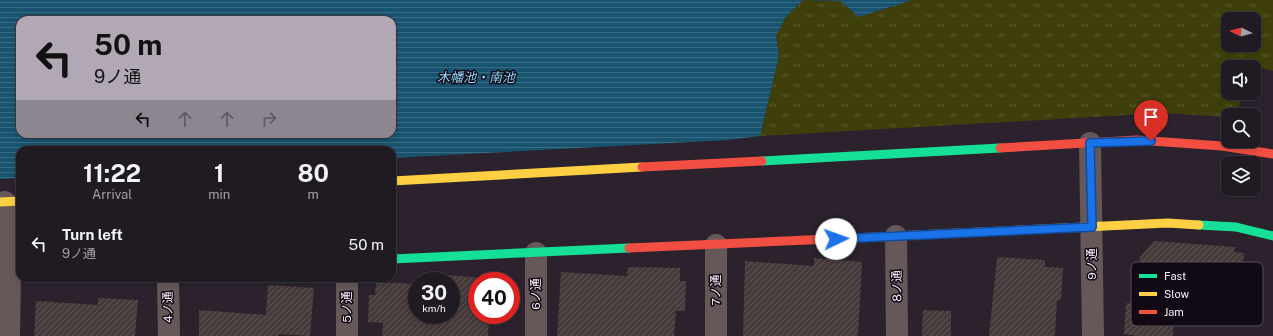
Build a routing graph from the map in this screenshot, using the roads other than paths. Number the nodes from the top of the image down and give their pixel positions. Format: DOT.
graph roads {
  1 [pos="1090,143"];
  2 [pos="1273,154"];
  3 [pos="396,181"];
  4 [pos="8,202"];
  5 [pos="1092,227"];
  6 [pos="896,236"];
  7 [pos="1273,236"];
  8 [pos="716,245"];
  9 [pos="536,253"];
  10 [pos="396,260"];
  11 [pos="10,277"];
  12 [pos="168,282"];
  13 [pos="347,282"];
  14 [pos="9,336"];
  15 [pos="169,336"];
  16 [pos="347,336"];
  17 [pos="536,336"];
  18 [pos="716,336"];
  19 [pos="897,336"];
  20 [pos="1093,336"];
  1 -- 2 [label="street"];
  1 -- 3 [label="street"];
  1 -- 5 [label="street, 9ノ通"];
  4 -- 11 [label="street"];
  5 -- 6 [label="street"];
  5 -- 7 [label="street"];
  5 -- 20 [label="street, 9ノ通"];
  6 -- 8 [label="street"];
  6 -- 19 [label="street, 8ノ通"];
  8 -- 9 [label="street"];
  8 -- 18 [label="street, 7ノ通"];
  9 -- 10 [label="street"];
  9 -- 17 [label="street, 6ノ通"];
  11 -- 14 [label="street"];
  12 -- 15 [label="street, 4ノ通"];
  13 -- 16 [label="street, 5ノ通"];
}
